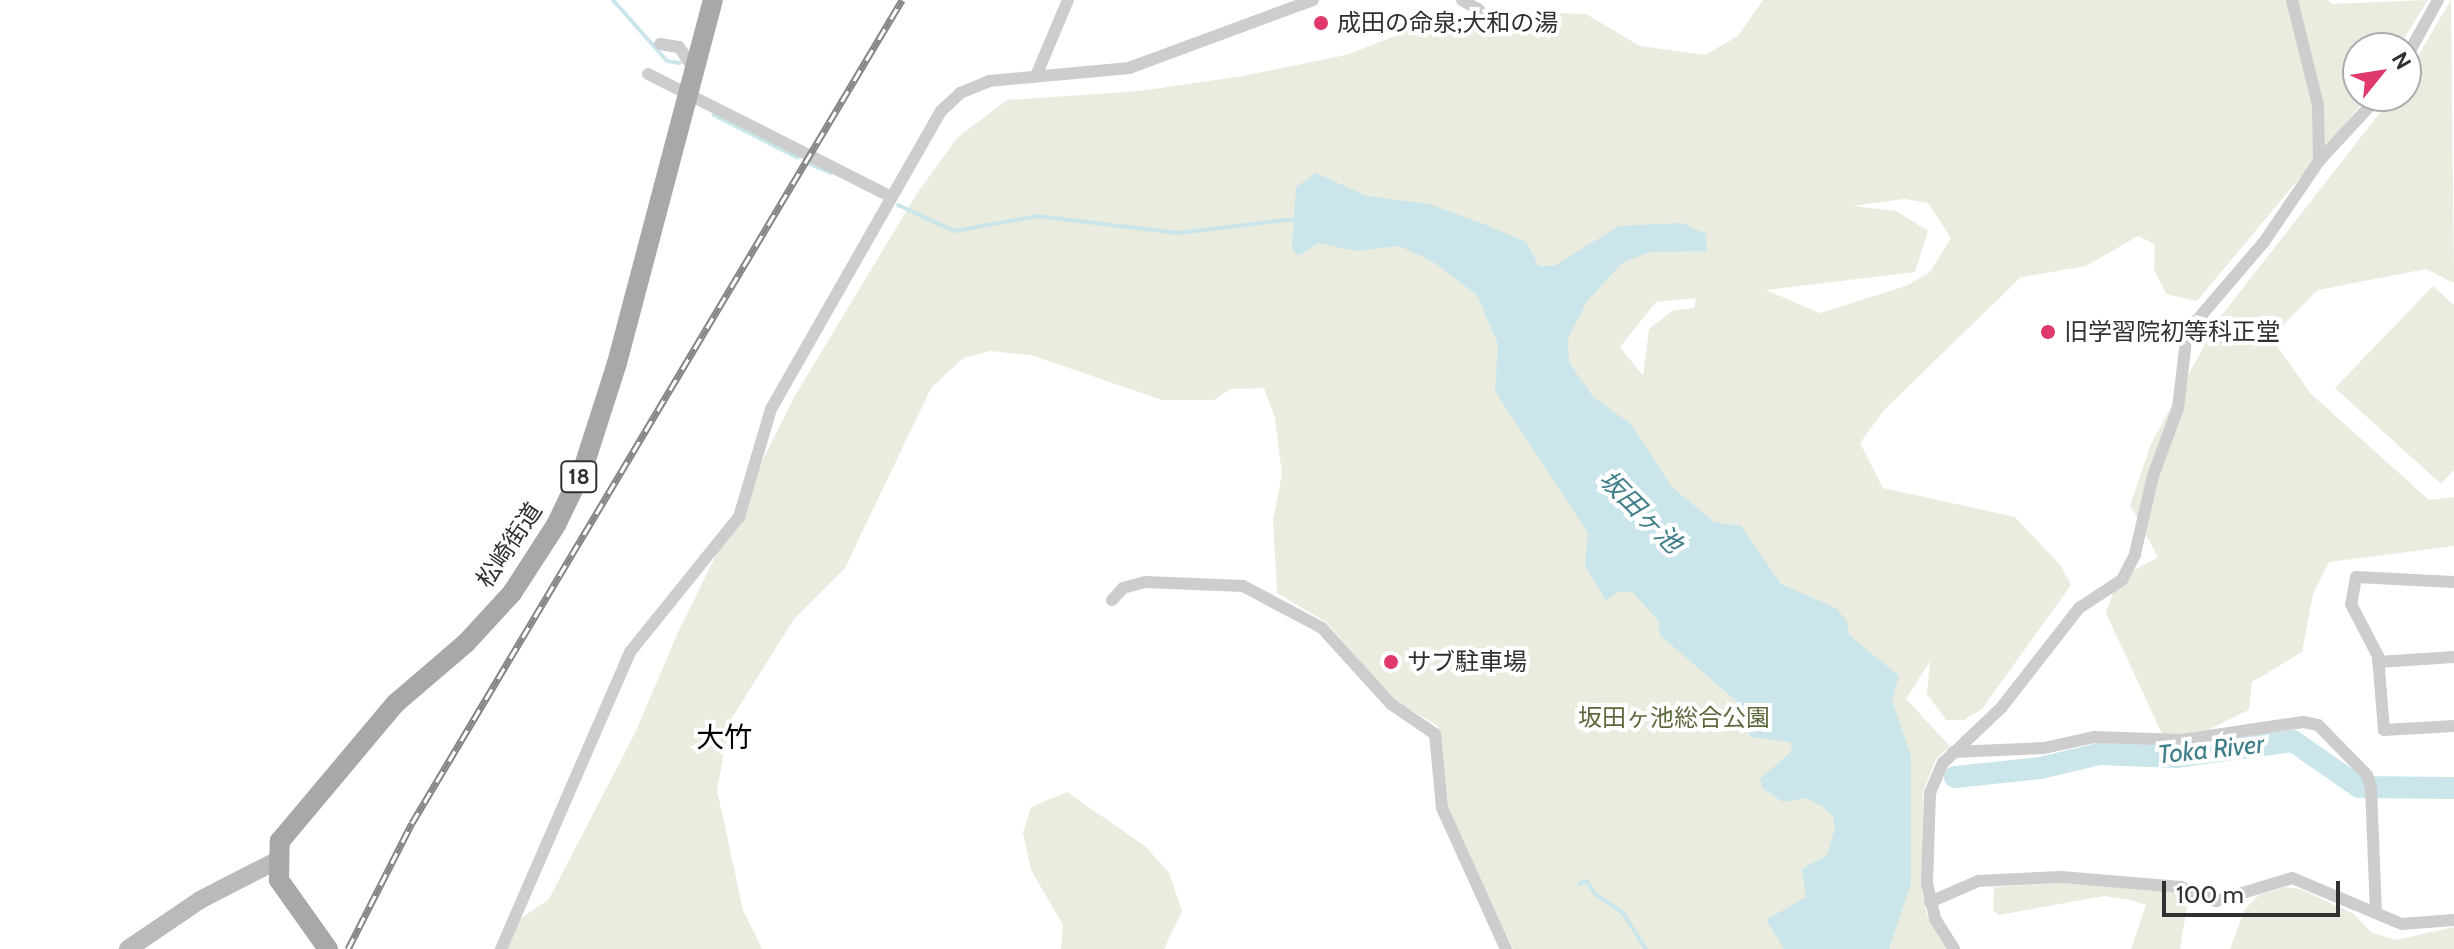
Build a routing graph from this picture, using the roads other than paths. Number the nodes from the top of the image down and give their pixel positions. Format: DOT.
graph roads {
  1 [pos="713,0"];
  2 [pos="1068,0"];
  3 [pos="1313,0"];
  4 [pos="1462,0"];
  5 [pos="2292,0"];
  6 [pos="2438,0"];
  7 [pos="1479,10"];
  8 [pos="2420,32"];
  9 [pos="660,44"];
  10 [pos="694,69"];
  11 [pos="648,74"];
  12 [pos="1036,76"];
  13 [pos="686,95"];
  14 [pos="2364,112"];
  15 [pos="2319,161"];
  16 [pos="891,197"];
  17 [pos="2454,582"];
  18 [pos="1112,600"];
  19 [pos="2454,657"];
  20 [pos="2378,662"];
  21 [pos="2454,726"];
  22 [pos="1953,752"];
  23 [pos="276,861"];
  24 [pos="1930,902"];
  25 [pos="2376,913"];
  26 [pos="2454,920"];
  27 [pos="128,949"];
  28 [pos="328,949"];
  29 [pos="501,949"];
  30 [pos="1506,949"];
  31 [pos="1954,949"];
  1 -- 10 [label="main road, 松崎街道 / 18"];
  2 -- 12 [label="street"];
  3 -- 12 [label="street"];
  4 -- 7 [label="street"];
  5 -- 15 [label="street"];
  6 -- 8 [label="street"];
  9 -- 10 [label="street"];
  10 -- 13 [label="main road, 松崎街道 / 18"];
  11 -- 13 [label="street"];
  12 -- 16 [label="street"];
  13 -- 16 [label="street"];
  13 -- 23 [label="main road, 松崎街道 / 18"];
  14 -- 15 [label="street"];
  15 -- 22 [label="street"];
  16 -- 29 [label="street"];
  17 -- 20 [label="street"];
  18 -- 30 [label="street"];
  19 -- 20 [label="street"];
  20 -- 21 [label="street"];
  22 -- 24 [label="street"];
  22 -- 25 [label="street"];
  23 -- 27 [label="street"];
  23 -- 28 [label="main road"];
  24 -- 25 [label="street"];
  24 -- 31 [label="street"];
  25 -- 26 [label="street"];
}
